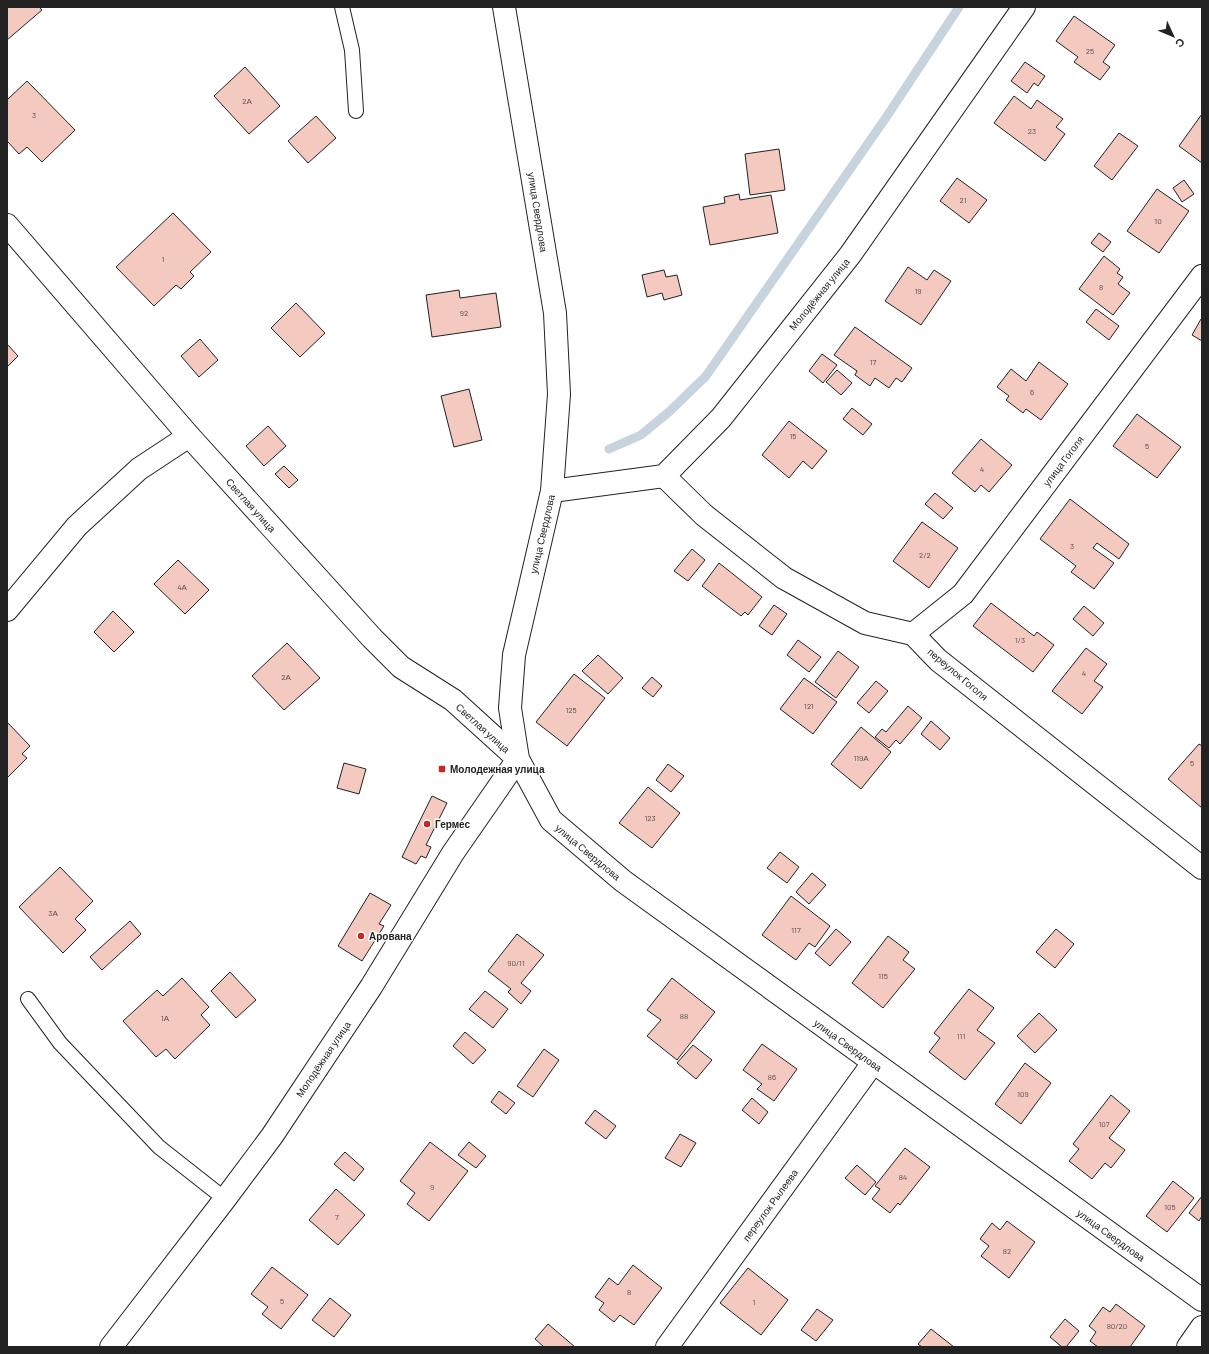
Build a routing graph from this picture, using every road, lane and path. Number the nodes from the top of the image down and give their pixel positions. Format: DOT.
graph roads {
  1 [pos="342,7"];
  2 [pos="504,7"];
  3 [pos="1024,7"];
  4 [pos="356,111"];
  5 [pos="7,225"];
  6 [pos="1202,276"];
  7 [pos="189,436"];
  8 [pos="664,476"];
  9 [pos="552,491"];
  10 [pos="7,610"];
  11 [pos="913,634"];
  12 [pos="518,760"];
  13 [pos="1202,868"];
  14 [pos="28,999"];
  15 [pos="873,1063"];
  16 [pos="225,1199"];
  17 [pos="1202,1300"];
  18 [pos="1202,1327"];
  19 [pos="111,1347"];
  20 [pos="667,1347"];
  21 [pos="1188,1347"];
  1 -- 4 [label="lane"];
  2 -- 9 [label="street, улица Свердлова"];
  3 -- 8 [label="street, Молодёжная улица"];
  5 -- 7 [label="street, Светлая улица"];
  6 -- 11 [label="street, улица Гоголя"];
  7 -- 10 [label="street"];
  7 -- 12 [label="street, Светлая улица"];
  8 -- 9 [label="street"];
  8 -- 11 [label="street"];
  9 -- 12 [label="street, улица Свердлова"];
  11 -- 13 [label="street, переулок Гоголя"];
  12 -- 15 [label="street, улица Свердлова"];
  12 -- 16 [label="street, Молодёжная улица"];
  14 -- 16 [label="lane"];
  15 -- 17 [label="street, улица Свердлова"];
  15 -- 20 [label="street, переулок Рылеева"];
  16 -- 19 [label="street, Молодёжная улица"];
  18 -- 21 [label="street"];
}
